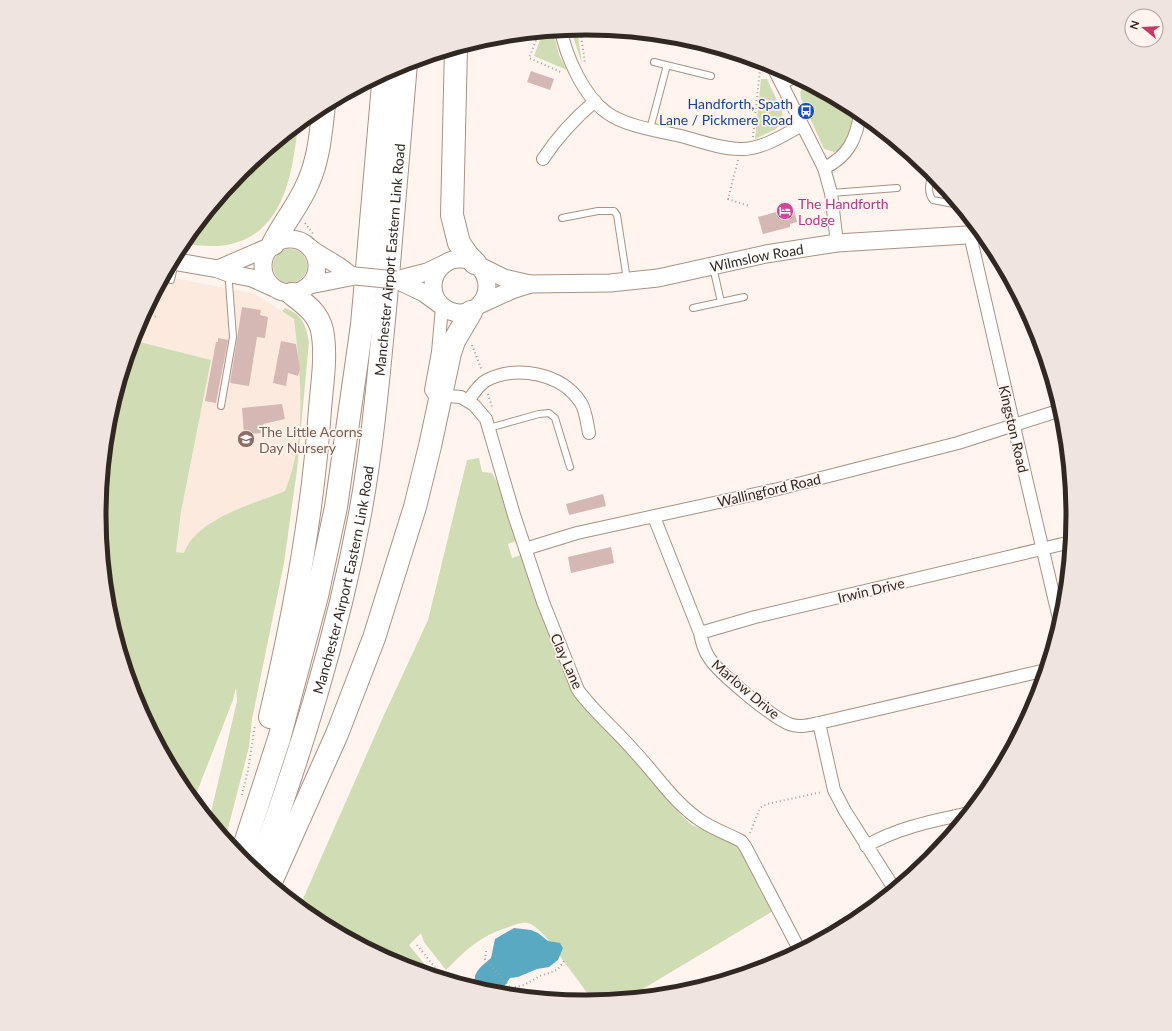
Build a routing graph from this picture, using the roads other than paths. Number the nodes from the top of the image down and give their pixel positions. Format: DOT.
graph roads {
  1 [pos="564,36"];
  2 [pos="456,53"];
  3 [pos="654,62"];
  4 [pos="667,65"];
  5 [pos="405,71"];
  6 [pos="711,76"];
  7 [pos="778,76"];
  8 [pos="383,80"];
  9 [pos="788,80"];
  10 [pos="782,83"];
  11 [pos="595,101"];
  12 [pos="323,114"];
  13 [pos="859,120"];
  14 [pos="802,125"];
  15 [pos="650,129"];
  16 [pos="543,159"];
  17 [pos="824,168"];
  18 [pos="931,181"];
  19 [pos="897,188"];
  20 [pos="831,193"];
  21 [pos="951,204"];
  22 [pos="562,218"];
  23 [pos="975,234"];
  24 [pos="980,241"];
  25 [pos="837,243"];
  26 [pos="271,246"];
  27 [pos="310,247"];
  28 [pos="178,262"];
  29 [pos="444,264"];
  30 [pos="476,264"];
  31 [pos="712,266"];
  32 [pos="172,272"];
  33 [pos="225,272"];
  34 [pos="352,275"];
  35 [pos="171,280"];
  36 [pos="396,280"];
  37 [pos="627,281"];
  38 [pos="531,284"];
  39 [pos="272,287"];
  40 [pos="301,289"];
  41 [pos="744,297"];
  42 [pos="721,302"];
  43 [pos="441,306"];
  44 [pos="476,308"];
  45 [pos="693,308"];
  46 [pos="440,396"];
  47 [pos="468,401"];
  48 [pos="221,406"];
  49 [pos="1055,412"];
  50 [pos="1013,425"];
  51 [pos="489,428"];
  52 [pos="589,433"];
  53 [pos="570,466"];
  54 [pos="654,517"];
  55 [pos="1065,543"];
  56 [pos="525,549"];
  57 [pos="1042,549"];
  58 [pos="1057,610"];
  59 [pos="700,633"];
  60 [pos="1041,671"];
  61 [pos="819,723"];
  62 [pos="961,815"];
  63 [pos="236,844"];
  64 [pos="866,846"];
  65 [pos="243,851"];
  66 [pos="259,867"];
  67 [pos="272,880"];
  68 [pos="892,886"];
  69 [pos="798,947"];
  1 -- 11 [label="street"];
  2 -- 30 [label="highway"];
  3 -- 4 [label="lane"];
  4 -- 6 [label="lane"];
  4 -- 15 [label="lane"];
  5 -- 66 [label="highway, Manchester Airport Eastern Link Road"];
  7 -- 10 [label="street"];
  8 -- 65 [label="highway, Manchester Airport Eastern Link Road"];
  9 -- 10 [label="street"];
  10 -- 14 [label="street"];
  11 -- 15 [label="street"];
  11 -- 16 [label="street"];
  12 -- 26 [label="highway"];
  13 -- 17 [label="street"];
  14 -- 15 [label="street"];
  14 -- 17 [label="street"];
  17 -- 20 [label="street"];
  18 -- 21 [label="lane"];
  19 -- 20 [label="lane"];
  20 -- 25 [label="street"];
  22 -- 37 [label="lane"];
  23 -- 25 [label="main road, Wilmslow Road"];
  24 -- 50 [label="street, Kingston Road"];
  25 -- 31 [label="main road, Wilmslow Road"];
  26 -- 27 [label="main road"];
  26 -- 33 [label="main road"];
  26 -- 39 [label="main road"];
  27 -- 34 [label="main road"];
  27 -- 40 [label="main road"];
  28 -- 33 [label="main road"];
  29 -- 30 [label="main road"];
  29 -- 36 [label="main road"];
  29 -- 43 [label="main road"];
  30 -- 38 [label="main road, Wilmslow Road"];
  30 -- 44 [label="main road"];
  31 -- 37 [label="main road, Wilmslow Road"];
  31 -- 42 [label="lane"];
  32 -- 35 [label="lane"];
  33 -- 39 [label="main road"];
  33 -- 48 [label="lane"];
  34 -- 36 [label="main road, bridge"];
  34 -- 40 [label="main road"];
  36 -- 43 [label="main road"];
  37 -- 38 [label="main road, Wilmslow Road"];
  38 -- 44 [label="main road, Wilmslow Road"];
  39 -- 40 [label="main road"];
  40 -- 63 [label="highway"];
  41 -- 42 [label="lane"];
  42 -- 45 [label="lane"];
  43 -- 44 [label="main road"];
  43 -- 46 [label="street"];
  44 -- 46 [label="highway"];
  46 -- 47 [label="street, Clay Lane"];
  46 -- 67 [label="highway"];
  47 -- 51 [label="street, Clay Lane"];
  47 -- 52 [label="street"];
  49 -- 50 [label="street, Wallingford Road"];
  50 -- 54 [label="street, Wallingford Road"];
  50 -- 57 [label="street, Kingston Road"];
  51 -- 53 [label="lane"];
  51 -- 56 [label="street, Clay Lane"];
  54 -- 56 [label="street, Wallingford Road"];
  54 -- 59 [label="street, Marlow Drive"];
  55 -- 57 [label="street, Irwin Drive"];
  56 -- 69 [label="street, Clay Lane"];
  57 -- 58 [label="street, Kingston Road"];
  57 -- 59 [label="street, Irwin Drive"];
  59 -- 61 [label="street, Marlow Drive"];
  60 -- 61 [label="street, Marlow Drive"];
  61 -- 64 [label="street"];
  62 -- 64 [label="street"];
  64 -- 68 [label="street"];
}
